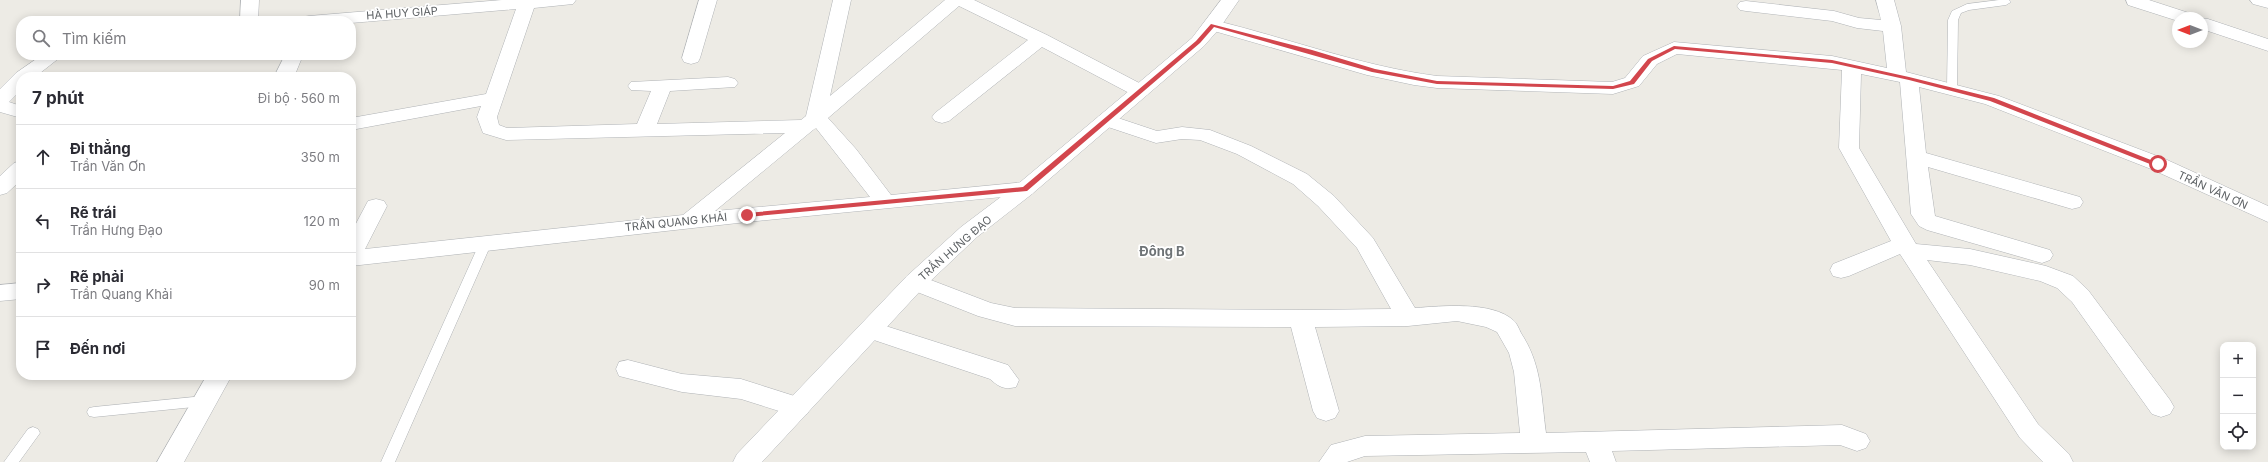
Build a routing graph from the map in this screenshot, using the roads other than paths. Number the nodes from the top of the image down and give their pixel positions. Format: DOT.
graph roads {
  1 [pos="250,0"];
  2 [pos="567,0"];
  3 [pos="708,0"];
  4 [pos="842,0"];
  5 [pos="956,0"];
  6 [pos="960,0"];
  7 [pos="1230,0"];
  8 [pos="1885,0"];
  9 [pos="2259,0"];
  10 [pos="2134,1"];
  11 [pos="2006,2"];
  12 [pos="2268,3"];
  13 [pos="527,4"];
  14 [pos="1746,6"];
  15 [pos="2172,13"];
  16 [pos="249,16"];
  17 [pos="356,17"];
  18 [pos="1213,25"];
  19 [pos="2208,25"];
  20 [pos="1892,26"];
  21 [pos="1041,39"];
  22 [pos="2268,45"];
  23 [pos="690,58"];
  24 [pos="47,60"];
  25 [pos="292,60"];
  26 [pos="1852,66"];
  27 [pos="30,72"];
  28 [pos="286,72"];
  29 [pos="1903,77"];
  30 [pos="16,84"];
  31 [pos="728,84"];
  32 [pos="663,85"];
  33 [pos="638,86"];
  34 [pos="1952,89"];
  35 [pos="1140,91"];
  36 [pos="1,98"];
  37 [pos="494,98"];
  38 [pos="16,108"];
  39 [pos="942,117"];
  40 [pos="1106,120"];
  41 [pos="811,121"];
  42 [pos="356,123"];
  43 [pos="645,130"];
  44 [pos="1916,156"];
  45 [pos="16,173"];
  46 [pos="0,188"];
  47 [pos="1025,189"];
  48 [pos="885,202"];
  49 [pos="2072,202"];
  50 [pos="376,206"];
  51 [pos="2268,215"];
  52 [pos="689,221"];
  53 [pos="486,242"];
  54 [pos="356,244"];
  55 [pos="1907,247"];
  56 [pos="2042,255"];
  57 [pos="356,257"];
  58 [pos="1841,270"];
  59 [pos="916,282"];
  60 [pos="16,291"];
  61 [pos="0,293"];
  62 [pos="1408,317"];
  63 [pos="1301,318"];
  64 [pos="870,330"];
  65 [pos="628,369"];
  66 [pos="217,380"];
  67 [pos="1007,380"];
  68 [pos="204,401"];
  69 [pos="2161,406"];
  70 [pos="798,407"];
  71 [pos="1326,411"];
  72 [pos="94,412"];
  73 [pos="33,433"];
  74 [pos="1857,441"];
  75 [pos="1534,443"];
  76 [pos="1599,452"];
  77 [pos="11,462"];
  78 [pos="170,462"];
  79 [pos="388,462"];
  80 [pos="746,462"];
  81 [pos="1332,462"];
  82 [pos="2060,462"];
  1 -- 16 [label="street"];
  2 -- 13 [label="street, HÀ HUY GIÁP"];
  3 -- 23 [label="street"];
  4 -- 41 [label="street"];
  5 -- 41 [label="street"];
  6 -- 21 [label="street"];
  7 -- 18 [label="street, TRẦN HƯNG ĐẠO"];
  8 -- 20 [label="street"];
  9 -- 12 [label="street"];
  10 -- 15 [label="street"];
  11 -- 34 [label="lane"];
  13 -- 17 [label="street, HÀ HUY GIÁP"];
  13 -- 37 [label="street"];
  14 -- 20 [label="street"];
  18 -- 26 [label="street, TRẦN VĂN ƠN"];
  18 -- 35 [label="street, TRẦN HƯNG ĐẠO"];
  19 -- 22 [label="street"];
  20 -- 29 [label="street"];
  21 -- 35 [label="street"];
  21 -- 39 [label="street"];
  24 -- 27 [label="street"];
  25 -- 28 [label="street"];
  26 -- 29 [label="street, TRẦN VĂN ƠN"];
  26 -- 55 [label="street"];
  29 -- 34 [label="street, TRẦN VĂN ƠN"];
  29 -- 44 [label="street"];
  30 -- 36 [label="street"];
  31 -- 32 [label="street"];
  32 -- 33 [label="street"];
  32 -- 43 [label="street"];
  34 -- 51 [label="street, TRẦN VĂN ƠN"];
  35 -- 40 [label="street, TRẦN HƯNG ĐẠO"];
  36 -- 38 [label="street"];
  37 -- 42 [label="street"];
  37 -- 43 [label="street"];
  40 -- 47 [label="street, TRẦN HƯNG ĐẠO"];
  40 -- 62 [label="street"];
  41 -- 43 [label="street"];
  41 -- 48 [label="street"];
  41 -- 52 [label="street"];
  44 -- 49 [label="street"];
  44 -- 56 [label="street"];
  45 -- 46 [label="street"];
  47 -- 48 [label="street, TRẦN QUANG KHẢI"];
  47 -- 59 [label="street, TRẦN HƯNG ĐẠO"];
  48 -- 52 [label="street, TRẦN QUANG KHẢI"];
  50 -- 54 [label="street"];
  52 -- 53 [label="street, TRẦN QUANG KHẢI"];
  53 -- 57 [label="street, TRẦN QUANG KHẢI"];
  53 -- 79 [label="lane"];
  55 -- 58 [label="street"];
  55 -- 69 [label="street"];
  55 -- 82 [label="street"];
  59 -- 63 [label="street"];
  59 -- 64 [label="street, TRẦN HƯNG ĐẠO"];
  60 -- 61 [label="street"];
  62 -- 63 [label="street"];
  62 -- 75 [label="street"];
  63 -- 71 [label="street"];
  64 -- 67 [label="street"];
  64 -- 70 [label="street, TRẦN HƯNG ĐẠO"];
  65 -- 70 [label="street"];
  66 -- 68 [label="street"];
  68 -- 72 [label="lane"];
  68 -- 78 [label="street"];
  70 -- 80 [label="street, TRẦN HƯNG ĐẠO"];
  73 -- 77 [label="lane"];
  74 -- 76 [label="street"];
  75 -- 76 [label="street"];
  75 -- 81 [label="street"];
}
